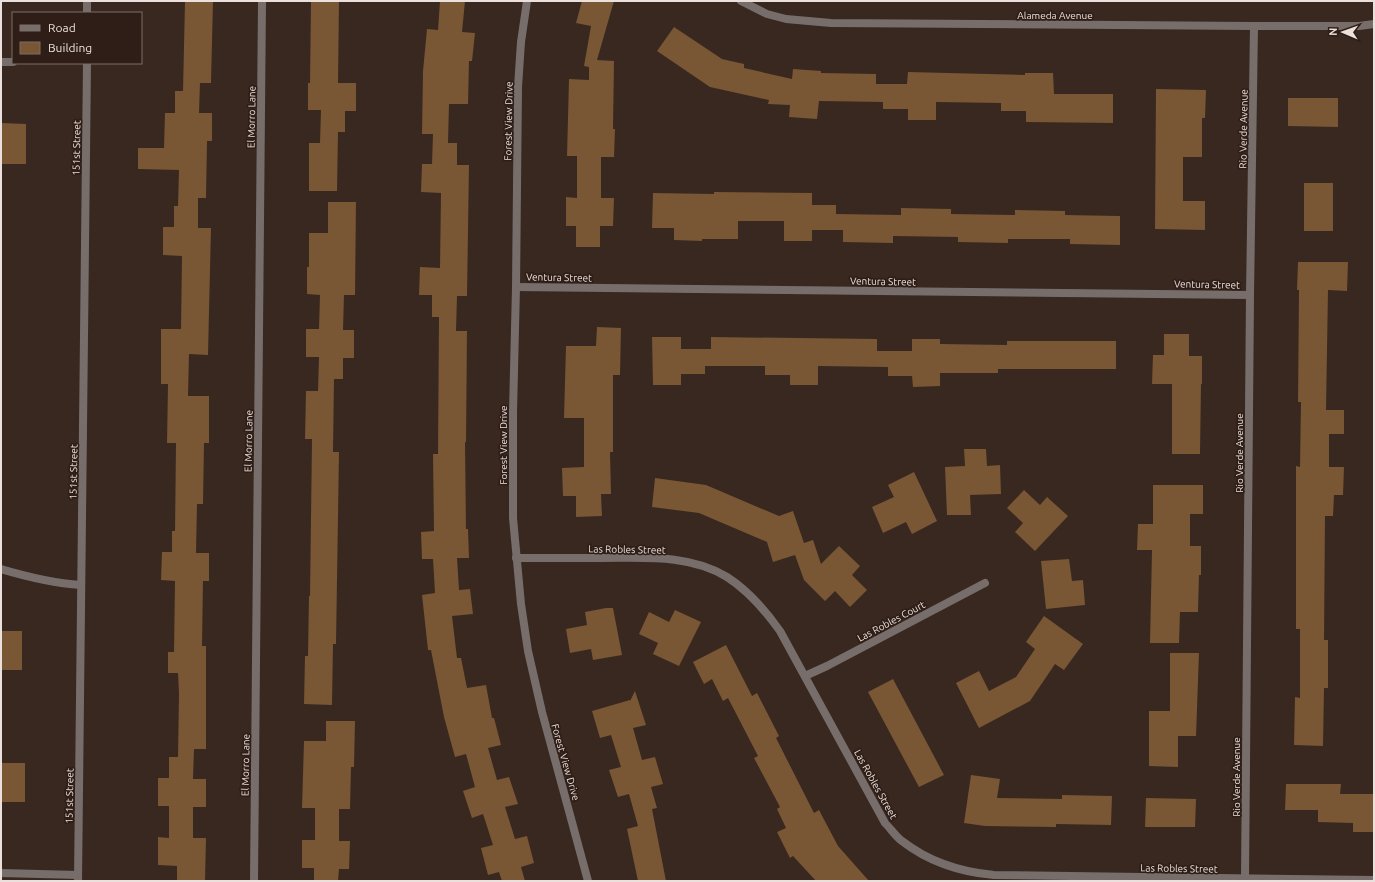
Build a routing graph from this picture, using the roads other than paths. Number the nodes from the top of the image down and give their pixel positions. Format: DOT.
graph roads {
  1 [pos="87,1"];
  2 [pos="262,1"];
  3 [pos="527,1"];
  4 [pos="740,1"];
  5 [pos="87,12"];
  6 [pos="1374,24"];
  7 [pos="1254,26"];
  8 [pos="1,62"];
  9 [pos="12,62"];
  10 [pos="87,64"];
  11 [pos="516,287"];
  12 [pos="1250,295"];
  13 [pos="516,558"];
  14 [pos="1,569"];
  15 [pos="985,583"];
  16 [pos="81,586"];
  17 [pos="805,676"];
  18 [pos="1,873"];
  19 [pos="78,878"];
  20 [pos="1245,879"];
  21 [pos="1374,880"];
  22 [pos="254,881"];
  23 [pos="588,881"];
  1 -- 5 [label="street"];
  2 -- 22 [label="street, El Morro Lane"];
  3 -- 11 [label="street, Forest View Drive"];
  4 -- 7 [label="street, Alameda Avenue"];
  6 -- 7 [label="street, Alameda Avenue"];
  7 -- 12 [label="street, Rio Verde Avenue"];
  8 -- 9 [label="street"];
  10 -- 16 [label="street, 151st Street"];
  11 -- 12 [label="street, Ventura Street"];
  11 -- 13 [label="street, Forest View Drive"];
  12 -- 20 [label="street, Rio Verde Avenue"];
  13 -- 17 [label="street, Las Robles Street"];
  13 -- 23 [label="street, Forest View Drive"];
  14 -- 16 [label="street"];
  15 -- 17 [label="street, Las Robles Court"];
  16 -- 19 [label="street, 151st Street"];
  17 -- 20 [label="street, Las Robles Street"];
  18 -- 19 [label="street"];
  20 -- 21 [label="street, Las Robles Street"];
}
